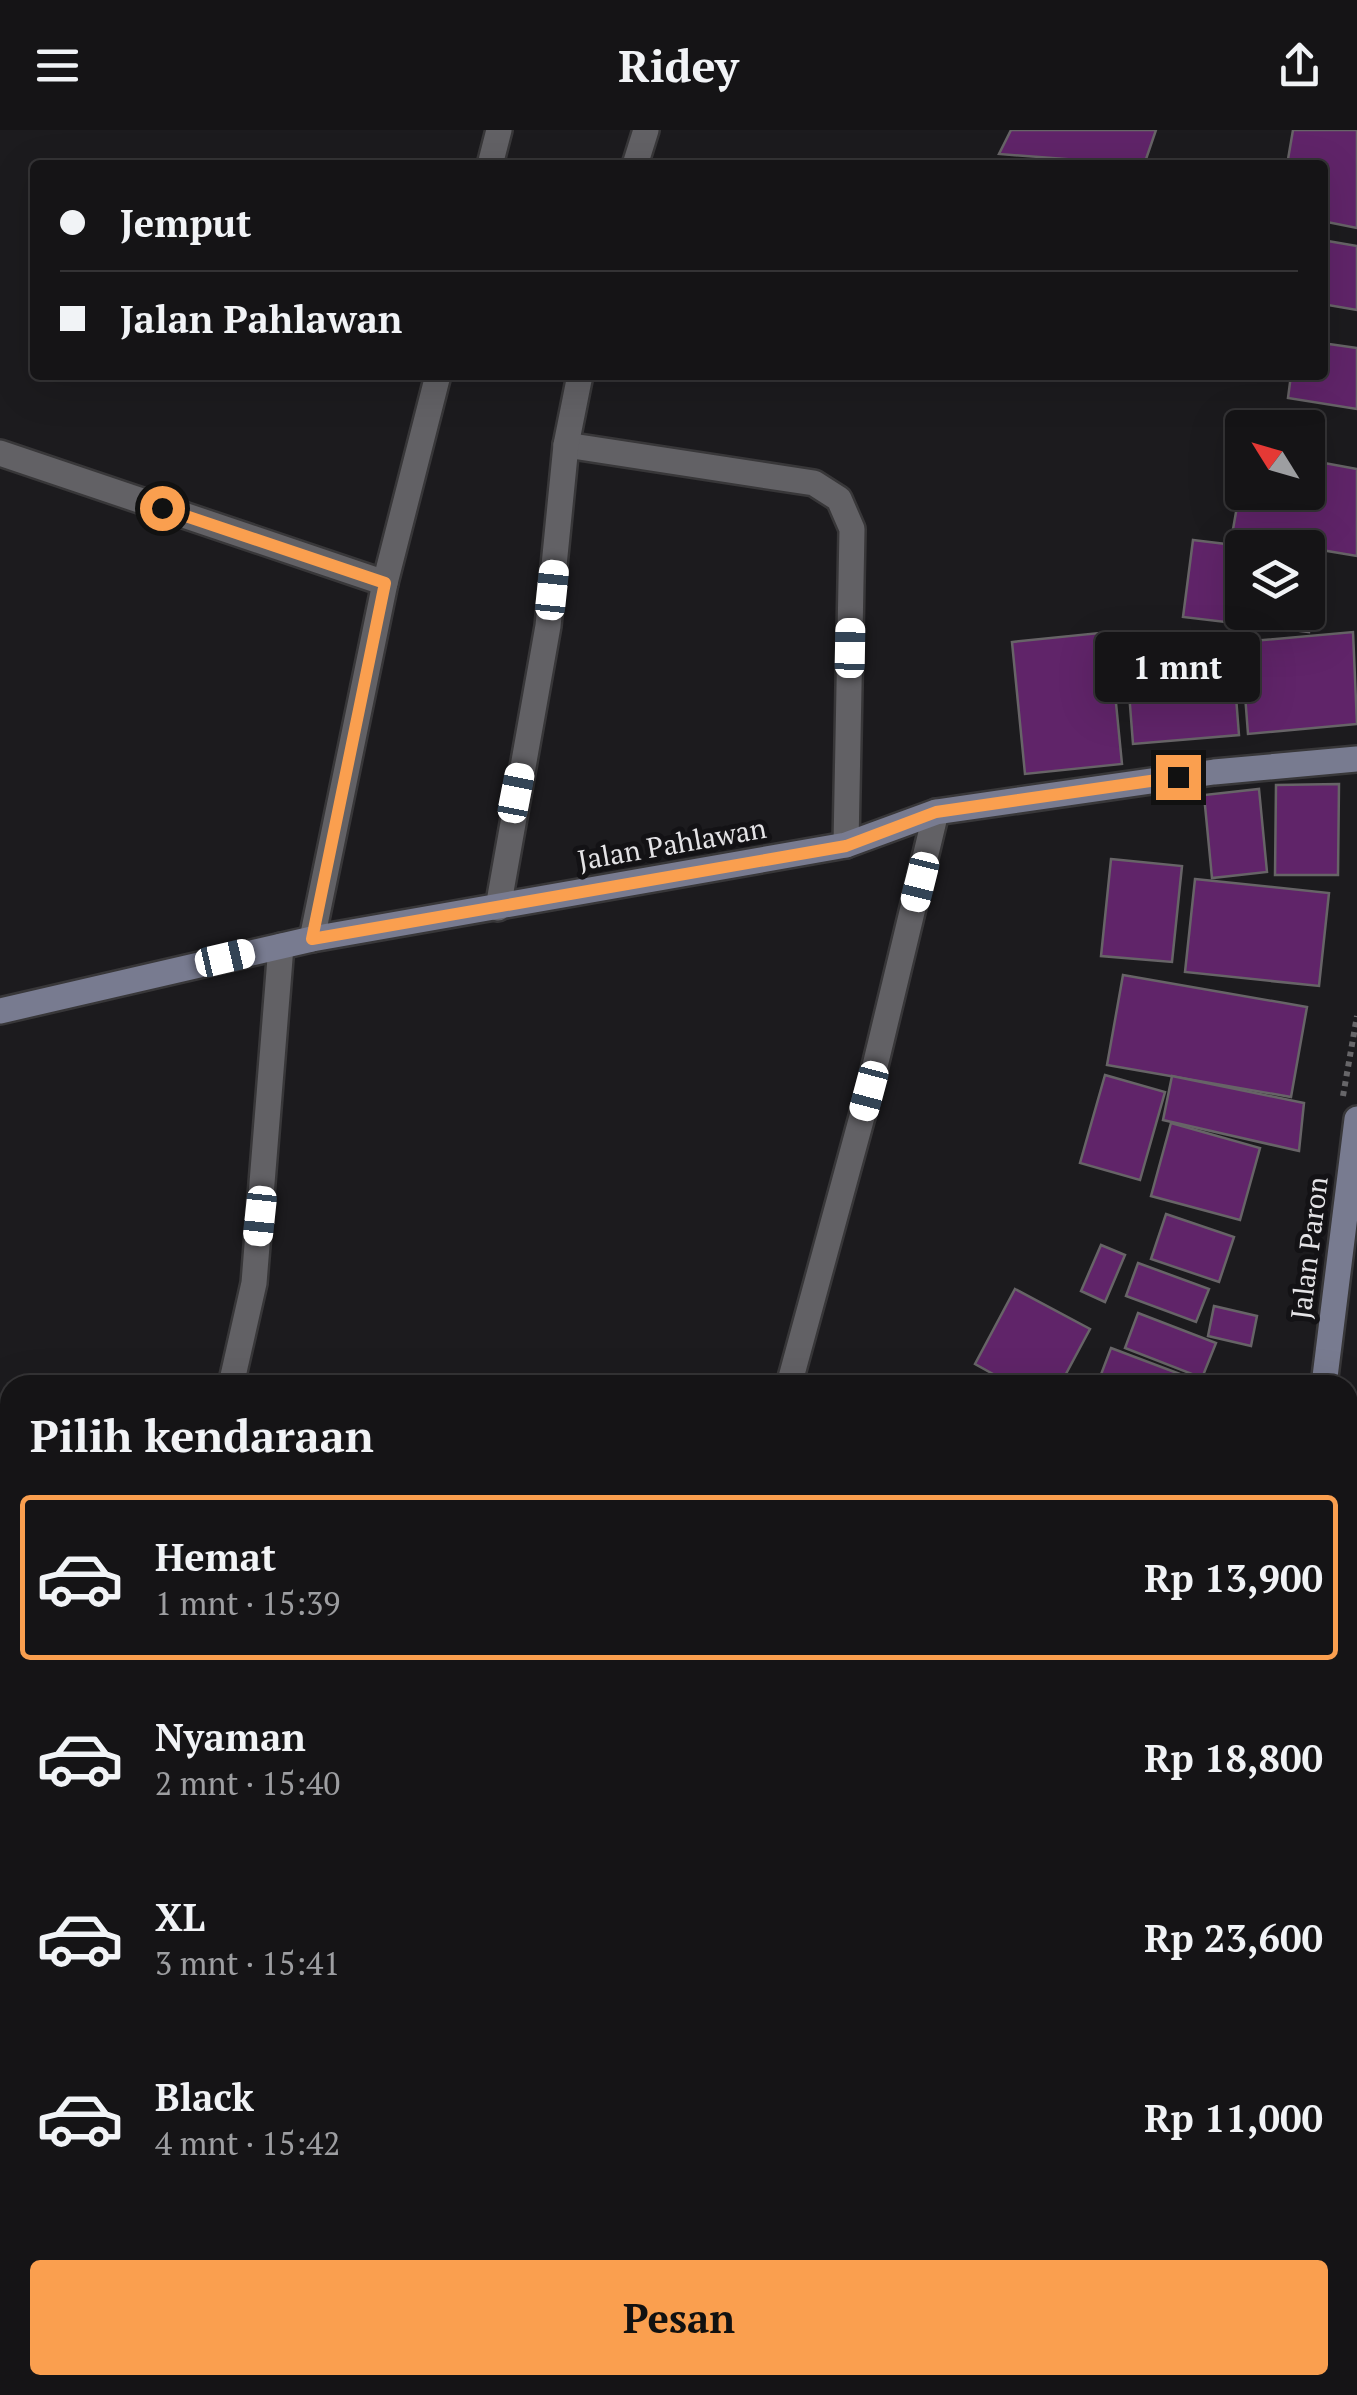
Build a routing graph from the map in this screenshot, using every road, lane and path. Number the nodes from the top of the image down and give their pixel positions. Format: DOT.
graph roads {
  1 [pos="499,130"];
  2 [pos="646,130"];
  3 [pos="491,160"];
  4 [pos="637,160"];
  5 [pos="437,380"];
  6 [pos="579,380"];
  7 [pos="566,446"];
  8 [pos="0,452"];
  9 [pos="385,583"];
  10 [pos="1357,759"];
  11 [pos="936,812"];
  12 [pos="846,846"];
  13 [pos="498,908"];
  14 [pos="312,939"];
  15 [pos="280,946"];
  16 [pos="0,1010"];
  17 [pos="1357,1119"];
  18 [pos="1354,1159"];
  19 [pos="233,1375"];
  20 [pos="792,1375"];
  21 [pos="1325,1375"];
  1 -- 3 [label="street"];
  2 -- 4 [label="street"];
  5 -- 9 [label="street"];
  6 -- 7 [label="street"];
  7 -- 12 [label="street"];
  7 -- 13 [label="street"];
  8 -- 9 [label="street"];
  9 -- 14 [label="street"];
  10 -- 11 [label="street, Jalan Pahlawan"];
  11 -- 12 [label="street, Jalan Pahlawan"];
  11 -- 20 [label="street"];
  12 -- 13 [label="street, Jalan Pahlawan"];
  13 -- 14 [label="street, Jalan Pahlawan"];
  14 -- 15 [label="street, Jalan Pahlawan"];
  15 -- 16 [label="street, Jalan Pahlawan"];
  15 -- 19 [label="street"];
  17 -- 18 [label="street, Jalan Paron"];
  18 -- 21 [label="street, Jalan Paron"];
}
